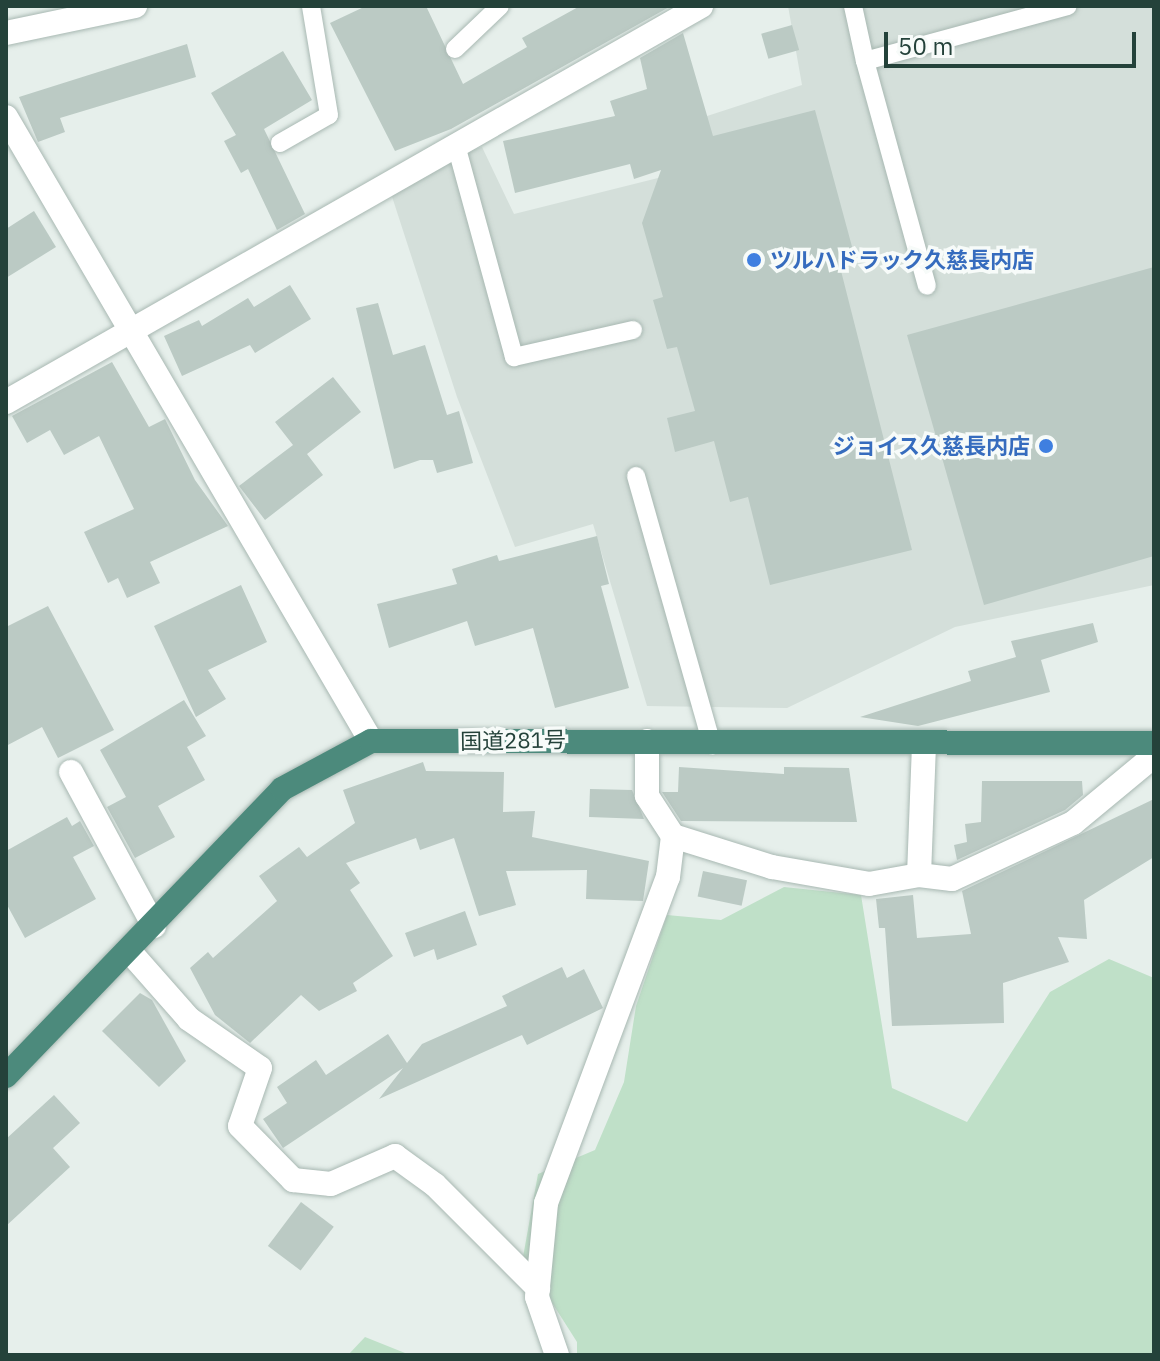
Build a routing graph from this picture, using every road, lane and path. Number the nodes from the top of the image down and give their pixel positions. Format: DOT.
graph roads {
  1 [pos="135,6"];
  2 [pos="311,6"];
  3 [pos="500,6"];
  4 [pos="701,6"];
  5 [pos="853,6"];
  6 [pos="1068,6"];
  7 [pos="6,33"];
  8 [pos="455,49"];
  9 [pos="865,61"];
  10 [pos="6,117"];
  11 [pos="280,143"];
  12 [pos="456,145"];
  13 [pos="927,286"];
  14 [pos="132,329"];
  15 [pos="633,330"];
  16 [pos="6,402"];
  17 [pos="636,476"];
  18 [pos="371,741"];
  19 [pos="647,741"];
  20 [pos="924,742"];
  21 [pos="1154,743"];
  22 [pos="712,745"];
  23 [pos="1154,756"];
  24 [pos="71,772"];
  25 [pos="673,836"];
  26 [pos="919,875"];
  27 [pos="154,926"];
  28 [pos="130,952"];
  29 [pos="6,1076"];
  30 [pos="538,1288"];
  31 [pos="557,1355"];
  1 -- 7 [label="street"];
  2 -- 11 [label="lane"];
  3 -- 8 [label="lane"];
  4 -- 12 [label="street"];
  5 -- 9 [label="lane"];
  6 -- 9 [label="lane"];
  9 -- 13 [label="lane"];
  10 -- 14 [label="street"];
  12 -- 14 [label="street"];
  12 -- 15 [label="lane"];
  14 -- 16 [label="street"];
  14 -- 18 [label="street"];
  17 -- 22 [label="lane"];
  18 -- 19 [label="highway, 国道281号"];
  18 -- 27 [label="highway, 国道281号"];
  19 -- 22 [label="highway, 国道281号"];
  19 -- 25 [label="street"];
  20 -- 21 [label="highway, 国道281号"];
  20 -- 22 [label="highway, 国道281号"];
  20 -- 26 [label="street"];
  23 -- 26 [label="street"];
  24 -- 27 [label="street"];
  25 -- 26 [label="street"];
  25 -- 30 [label="street"];
  27 -- 28 [label="highway, 国道281号"];
  28 -- 29 [label="highway, 国道281号"];
  28 -- 30 [label="street"];
  30 -- 31 [label="street"];
}
